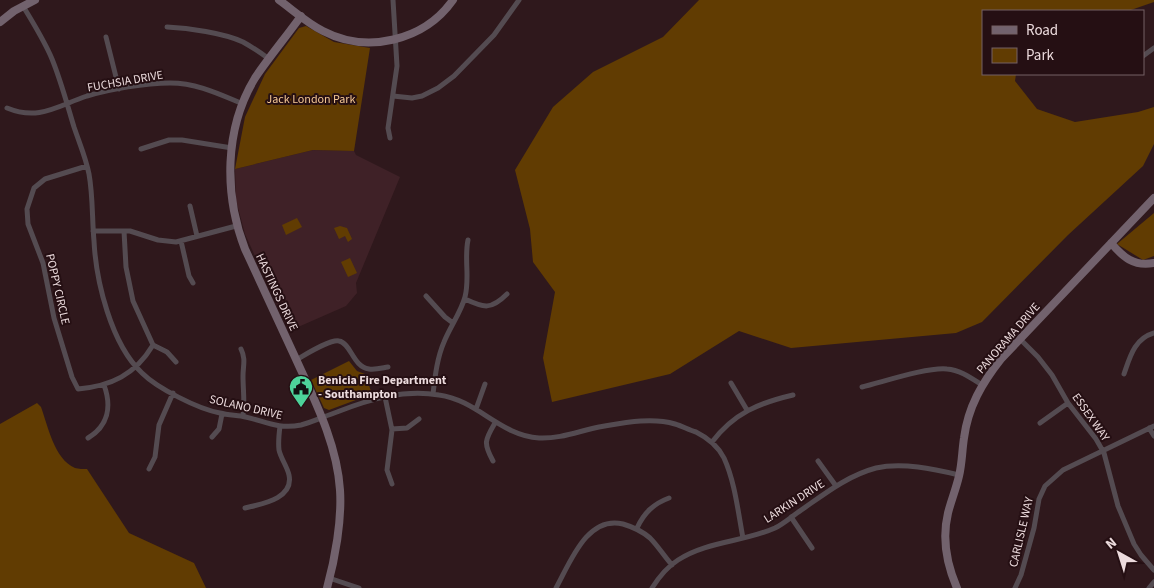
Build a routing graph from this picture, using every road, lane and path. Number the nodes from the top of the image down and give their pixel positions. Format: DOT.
graph roads {
  1 [pos="35,0"];
  2 [pos="279,0"];
  3 [pos="393,0"];
  4 [pos="453,0"];
  5 [pos="519,0"];
  6 [pos="22,6"];
  7 [pos="301,16"];
  8 [pos="0,22"];
  9 [pos="167,27"];
  10 [pos="106,37"];
  11 [pos="396,39"];
  12 [pos="269,58"];
  13 [pos="119,89"];
  14 [pos="393,96"];
  15 [pos="67,104"];
  16 [pos="243,104"];
  17 [pos="7,108"];
  18 [pos="390,138"];
  19 [pos="232,148"];
  20 [pos="141,149"];
  21 [pos="87,166"];
  22 [pos="1154,198"];
  23 [pos="190,206"];
  24 [pos="236,226"];
  25 [pos="93,231"];
  26 [pos="124,231"];
  27 [pos="197,236"];
  28 [pos="468,240"];
  29 [pos="181,241"];
  30 [pos="1110,243"];
  31 [pos="1154,263"];
  32 [pos="193,283"];
  33 [pos="507,294"];
  34 [pos="426,296"];
  35 [pos="465,299"];
  36 [pos="453,322"];
  37 [pos="1154,333"];
  38 [pos="1020,339"];
  39 [pos="153,345"];
  40 [pos="241,349"];
  41 [pos="296,360"];
  42 [pos="176,362"];
  43 [pos="136,366"];
  44 [pos="388,367"];
  45 [pos="1124,374"];
  46 [pos="731,383"];
  47 [pos="485,384"];
  48 [pos="104,385"];
  49 [pos="982,385"];
  50 [pos="862,387"];
  51 [pos="173,393"];
  52 [pos="433,394"];
  53 [pos="793,395"];
  54 [pos="385,397"];
  55 [pos="1068,403"];
  56 [pos="476,409"];
  57 [pos="747,410"];
  58 [pos="222,414"];
  59 [pos="243,416"];
  60 [pos="322,418"];
  61 [pos="419,419"];
  62 [pos="495,423"];
  63 [pos="1040,423"];
  64 [pos="280,426"];
  65 [pos="1152,427"];
  66 [pos="392,429"];
  67 [pos="1154,436"];
  68 [pos="212,437"];
  69 [pos="88,438"];
  70 [pos="712,442"];
  71 [pos="1103,451"];
  72 [pos="494,461"];
  73 [pos="818,461"];
  74 [pos="149,469"];
  75 [pos="959,475"];
  76 [pos="392,484"];
  77 [pos="836,486"];
  78 [pos="668,498"];
  79 [pos="245,508"];
  80 [pos="791,517"];
  81 [pos="637,528"];
  82 [pos="743,538"];
  83 [pos="812,548"];
  84 [pos="672,565"];
  85 [pos="1154,570"];
  86 [pos="329,578"];
  87 [pos="1154,582"];
  88 [pos="327,588"];
  89 [pos="359,588"];
  90 [pos="556,588"];
  91 [pos="652,588"];
  92 [pos="957,588"];
  93 [pos="1016,588"];
  94 [pos="1149,588"];
  1 -- 6 [label="street"];
  2 -- 7 [label="street"];
  3 -- 11 [label="street"];
  4 -- 11 [label="street"];
  5 -- 14 [label="street"];
  6 -- 8 [label="street"];
  6 -- 15 [label="street, SOLANO DRIVE"];
  7 -- 11 [label="street"];
  7 -- 12 [label="street, HASTINGS DRIVE"];
  9 -- 12 [label="street"];
  10 -- 13 [label="street"];
  11 -- 14 [label="street"];
  12 -- 16 [label="street, HASTINGS DRIVE"];
  13 -- 15 [label="street, FUCHSIA DRIVE"];
  13 -- 16 [label="street, FUCHSIA DRIVE"];
  14 -- 18 [label="street"];
  15 -- 17 [label="street, FUCHSIA DRIVE"];
  15 -- 21 [label="street, SOLANO DRIVE"];
  16 -- 19 [label="street, HASTINGS DRIVE"];
  19 -- 20 [label="street"];
  19 -- 24 [label="street, HASTINGS DRIVE"];
  21 -- 25 [label="street, SOLANO DRIVE"];
  21 -- 48 [label="street, POPPY CIRCLE"];
  22 -- 30 [label="street, PANORAMA DRIVE"];
  23 -- 27 [label="street"];
  24 -- 27 [label="street"];
  24 -- 41 [label="street, HASTINGS DRIVE"];
  25 -- 26 [label="street"];
  25 -- 43 [label="street, SOLANO DRIVE"];
  26 -- 29 [label="street"];
  26 -- 39 [label="street"];
  27 -- 29 [label="street"];
  28 -- 35 [label="street"];
  29 -- 32 [label="street"];
  30 -- 31 [label="street"];
  30 -- 38 [label="street, PANORAMA DRIVE"];
  33 -- 35 [label="street"];
  34 -- 36 [label="street"];
  35 -- 36 [label="street"];
  36 -- 52 [label="street"];
  37 -- 45 [label="street"];
  38 -- 49 [label="street, PANORAMA DRIVE"];
  38 -- 55 [label="street, ESSEX WAY"];
  39 -- 42 [label="street"];
  39 -- 43 [label="street, POPPY CIRCLE"];
  40 -- 59 [label="street"];
  41 -- 44 [label="street"];
  41 -- 60 [label="street, HASTINGS DRIVE"];
  43 -- 48 [label="street, POPPY CIRCLE"];
  43 -- 51 [label="street, SOLANO DRIVE"];
  46 -- 57 [label="street"];
  47 -- 56 [label="street"];
  48 -- 69 [label="street"];
  49 -- 50 [label="street"];
  49 -- 75 [label="street, PANORAMA DRIVE"];
  51 -- 58 [label="street, SOLANO DRIVE"];
  51 -- 74 [label="street"];
  52 -- 54 [label="street, SOLANO DRIVE"];
  52 -- 56 [label="street, SOLANO DRIVE"];
  53 -- 57 [label="street"];
  54 -- 60 [label="street, SOLANO DRIVE"];
  54 -- 66 [label="street"];
  55 -- 63 [label="street"];
  55 -- 71 [label="street, ESSEX WAY"];
  56 -- 62 [label="street, SOLANO DRIVE"];
  57 -- 70 [label="street"];
  58 -- 59 [label="street, SOLANO DRIVE"];
  58 -- 68 [label="street"];
  59 -- 64 [label="street, SOLANO DRIVE"];
  60 -- 64 [label="street, SOLANO DRIVE"];
  60 -- 86 [label="street, HASTINGS DRIVE"];
  61 -- 66 [label="street"];
  62 -- 70 [label="street, SOLANO DRIVE"];
  62 -- 72 [label="street"];
  64 -- 79 [label="street"];
  65 -- 67 [label="street"];
  65 -- 71 [label="street, CARLISLE WAY"];
  66 -- 76 [label="street"];
  70 -- 82 [label="street, SOLANO DRIVE"];
  71 -- 85 [label="street, ESSEX WAY"];
  71 -- 93 [label="street, CARLISLE WAY"];
  73 -- 77 [label="street"];
  75 -- 77 [label="street, LARKIN DRIVE"];
  75 -- 92 [label="street, PANORAMA DRIVE"];
  77 -- 80 [label="street, LARKIN DRIVE"];
  78 -- 81 [label="street"];
  80 -- 82 [label="street, LARKIN DRIVE"];
  80 -- 83 [label="street"];
  81 -- 84 [label="street"];
  81 -- 90 [label="street"];
  82 -- 84 [label="street, LARKIN DRIVE"];
  84 -- 91 [label="street, LARKIN DRIVE"];
  86 -- 88 [label="street, HASTINGS DRIVE"];
  86 -- 89 [label="street"];
  87 -- 94 [label="street"];
}
